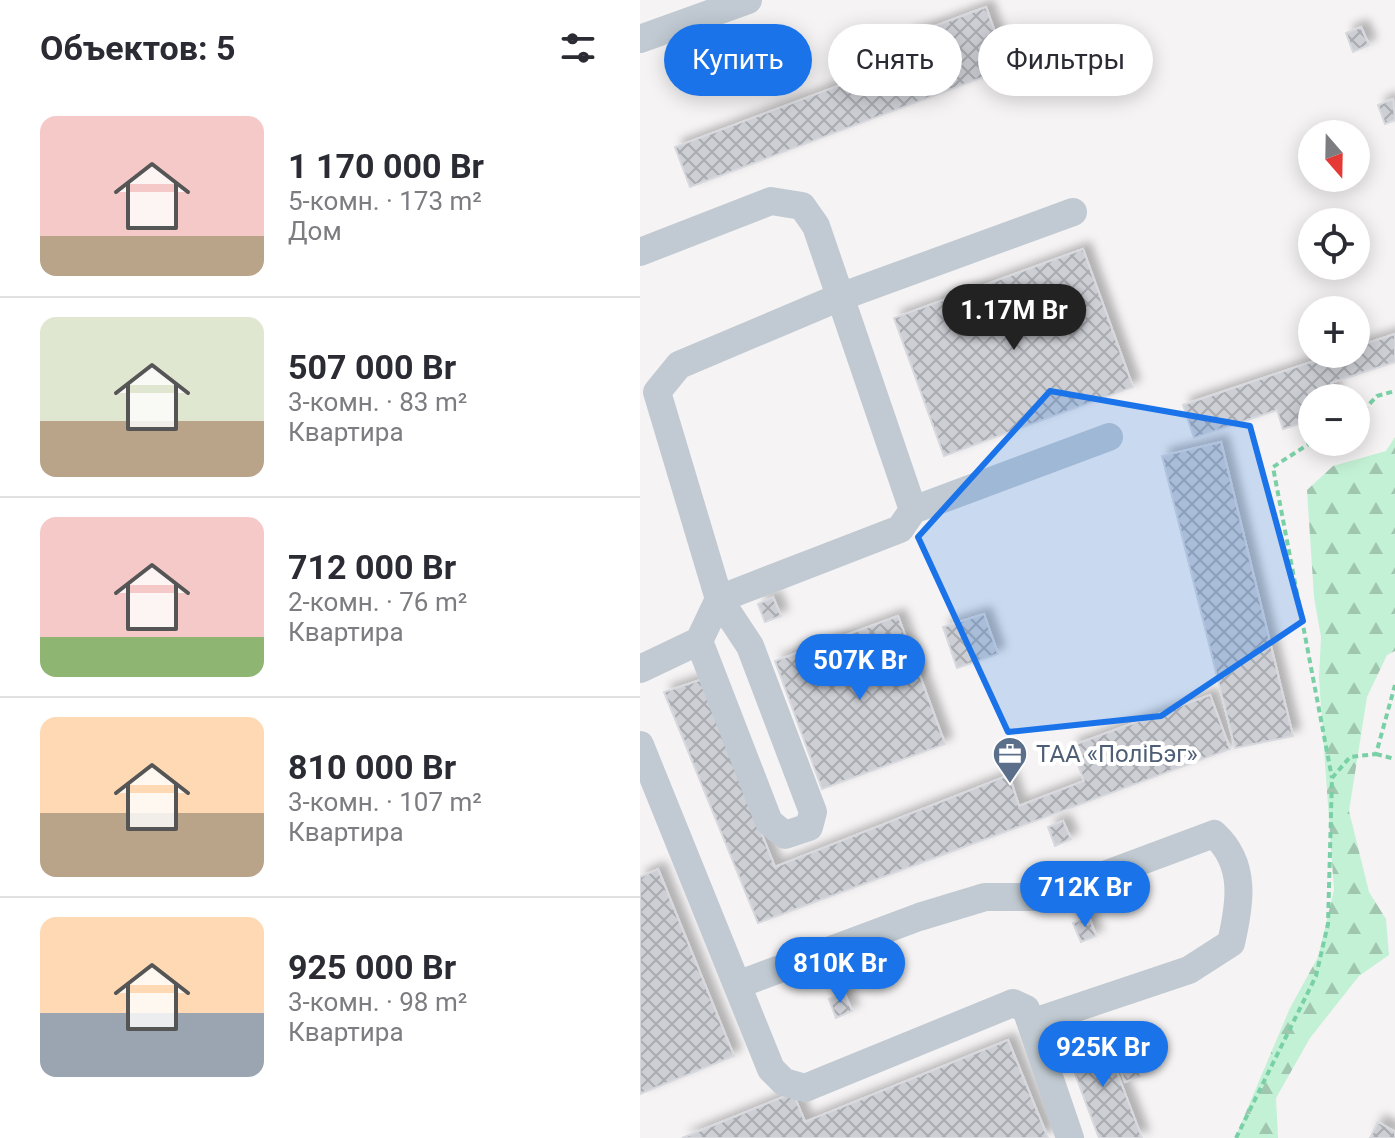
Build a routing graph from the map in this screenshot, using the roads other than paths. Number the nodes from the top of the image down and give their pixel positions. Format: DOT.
graph roads {
  1 [pos="748,0"];
  2 [pos="640,39"];
  3 [pos="1073,212"];
  4 [pos="640,252"];
  5 [pos="840,297"];
  6 [pos="1109,437"];
  7 [pos="913,510"];
  8 [pos="719,599"];
  9 [pos="699,641"];
  10 [pos="640,669"];
  11 [pos="640,745"];
  12 [pos="737,985"];
  13 [pos="1031,1023"];
  14 [pos="1070,1138"];
  1 -- 2 [label="lane"];
  3 -- 5 [label="lane"];
  4 -- 5 [label="lane"];
  5 -- 7 [label="lane"];
  5 -- 8 [label="lane"];
  6 -- 7 [label="lane"];
  7 -- 8 [label="lane"];
  8 -- 9 [label="lane"];
  8 -- 9 [label="lane"];
  9 -- 10 [label="lane"];
  11 -- 12 [label="lane"];
  12 -- 13 [label="lane"];
  12 -- 13 [label="lane"];
  13 -- 14 [label="lane"];
}
